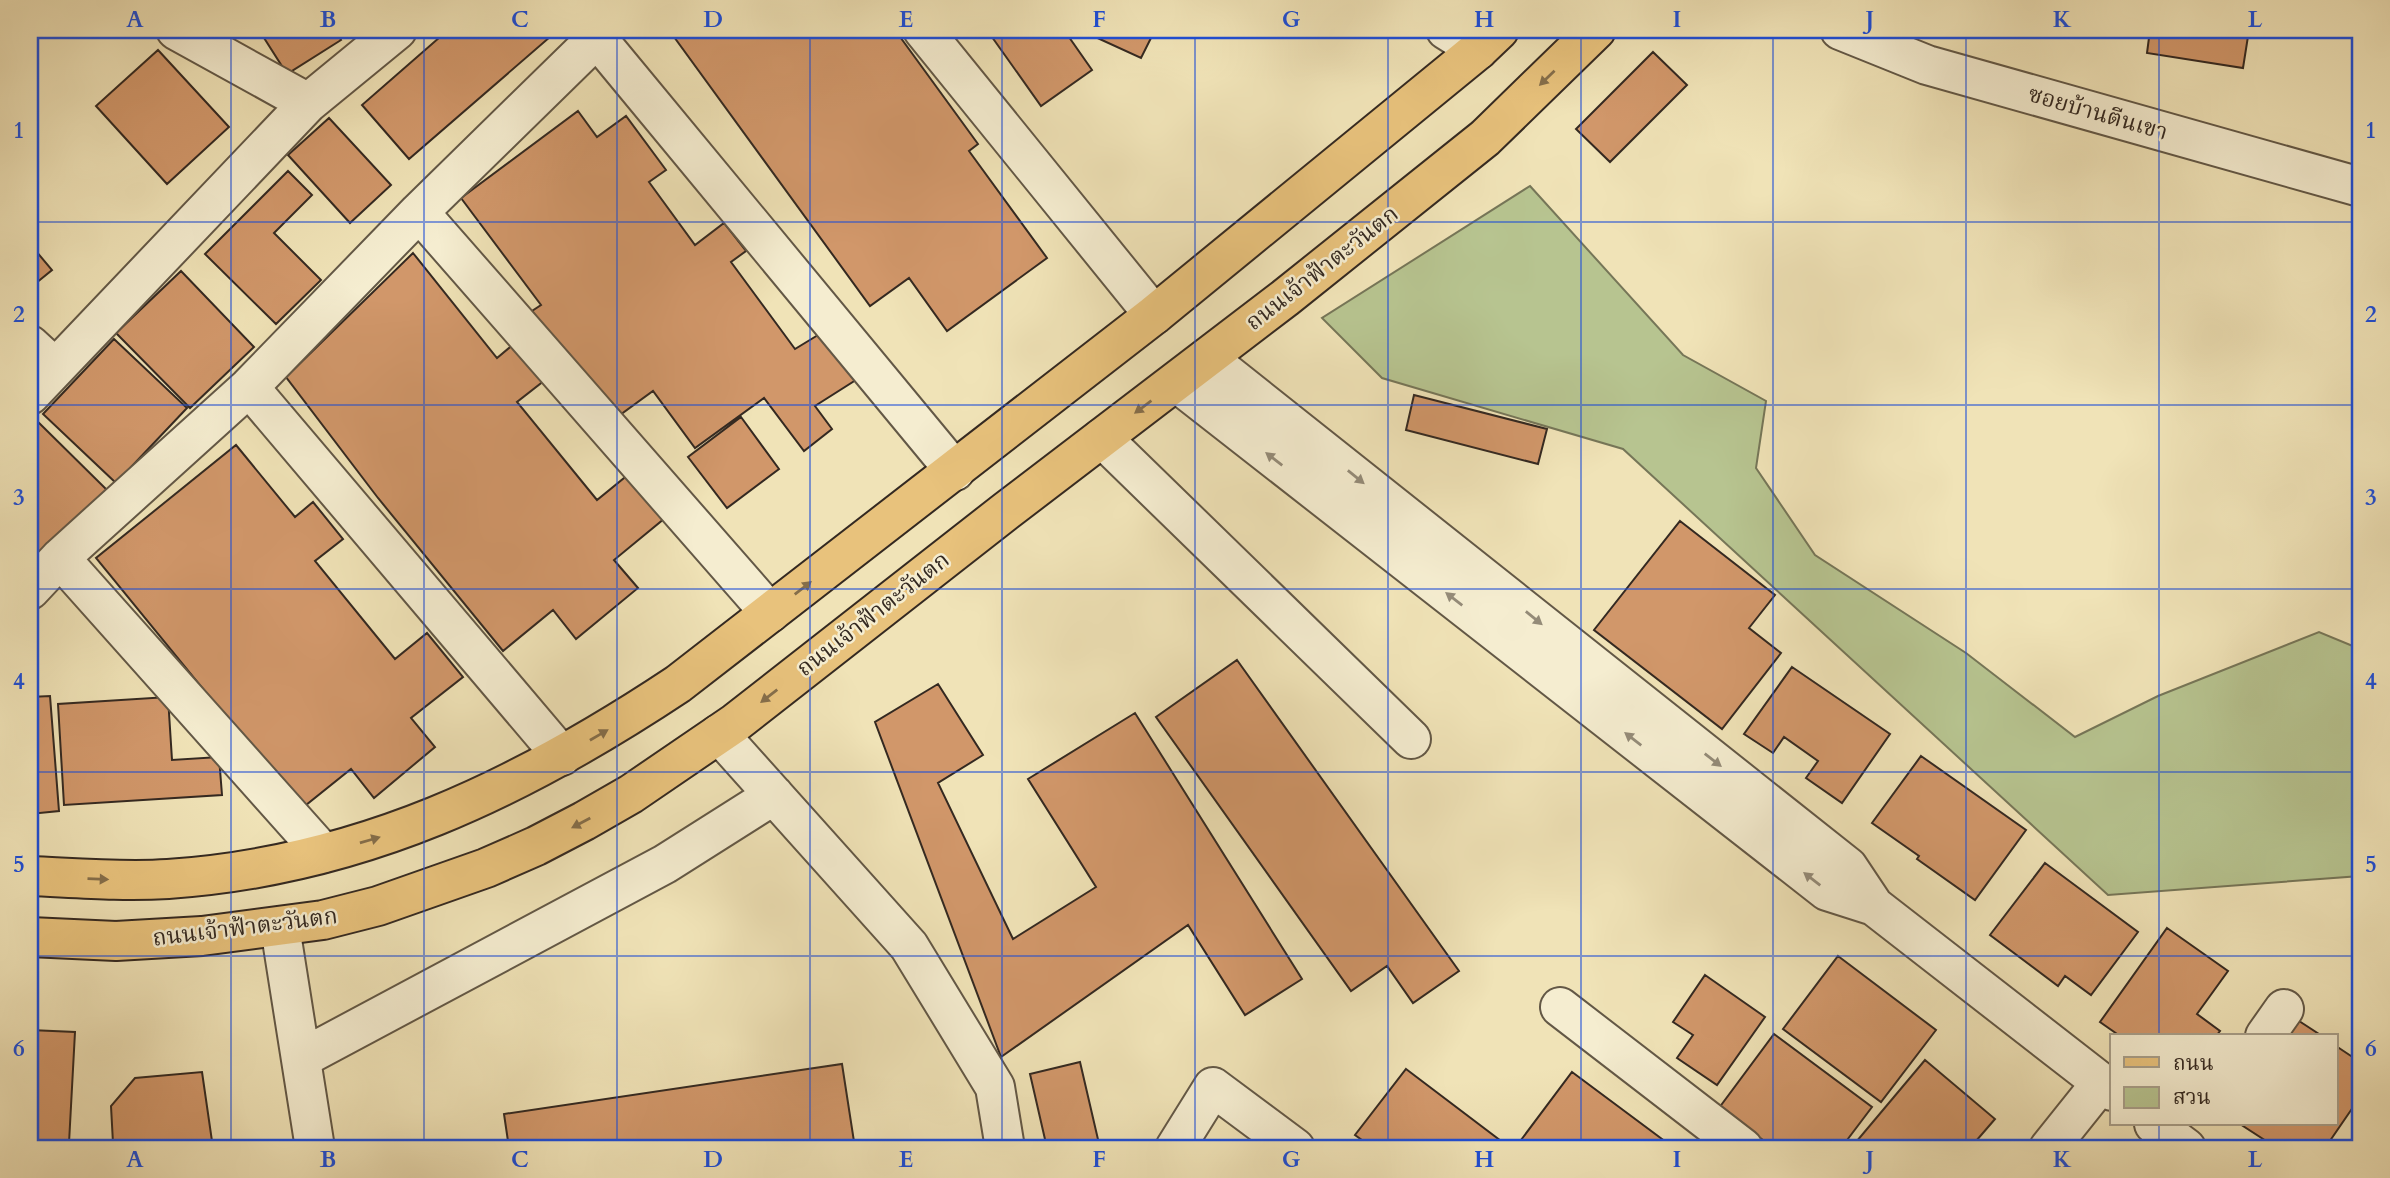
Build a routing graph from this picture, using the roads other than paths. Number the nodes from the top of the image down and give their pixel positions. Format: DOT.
graph roads {
  1 [pos="176,30"];
  2 [pos="397,30"];
  3 [pos="923,30"];
  4 [pos="1446,30"];
  5 [pos="1596,30"];
  6 [pos="1840,30"];
  7 [pos="601,33"];
  8 [pos="1488,40"];
  9 [pos="308,103"];
  10 [pos="2360,187"];
  11 [pos="419,212"];
  12 [pos="1154,315"];
  13 [pos="1207,358"];
  14 [pos="38,369"];
  15 [pos="1176,382"];
  16 [pos="249,387"];
  17 [pos="1102,438"];
  18 [pos="955,471"];
  19 [pos="60,558"];
  20 [pos="30,590"];
  21 [pos="770,613"];
  22 [pos="719,734"];
  23 [pos="1411,739"];
  24 [pos="562,757"];
  25 [pos="774,795"];
  26 [pos="323,853"];
  27 [pos="30,877"];
  28 [pos="1874,906"];
  29 [pos="280,927"];
  30 [pos="30,937"];
  31 [pos="1560,1007"];
  32 [pos="302,1058"];
  33 [pos="2106,1087"];
  34 [pos="2157,1126"];
  35 [pos="2202,1126"];
  36 [pos="315,1148"];
  37 [pos="1005,1148"];
  38 [pos="1175,1148"];
  39 [pos="1294,1148"];
  40 [pos="1742,1148"];
  41 [pos="2049,1148"];
  42 [pos="2186,1148"];
  1 -- 9 [label="street"];
  2 -- 9 [label="street"];
  3 -- 12 [label="street"];
  4 -- 8 [label="street"];
  5 -- 13 [label="main road, ถนนเจ้าฟ้าตะวันตก, one-way"];
  6 -- 10 [label="street, ซอยบ้านตีนเขา"];
  7 -- 11 [label="street"];
  7 -- 18 [label="street"];
  8 -- 12 [label="main road"];
  9 -- 14 [label="street"];
  11 -- 16 [label="street"];
  11 -- 21 [label="street"];
  12 -- 18 [label="main road"];
  13 -- 15 [label="main road, ถนนเจ้าฟ้าตะวันตก"];
  13 -- 28 [label="street, one-way"];
  15 -- 17 [label="main road, ถนนเจ้าฟ้าตะวันตก, one-way"];
  28 -- 15 [label="street, one-way"];
  16 -- 19 [label="street"];
  16 -- 24 [label="street"];
  17 -- 22 [label="main road, ถนนเจ้าฟ้าตะวันตก, one-way"];
  17 -- 23 [label="street"];
  21 -- 18 [label="main road, one-way"];
  19 -- 20 [label="street"];
  19 -- 26 [label="street"];
  24 -- 21 [label="main road, one-way"];
  22 -- 25 [label="street"];
  22 -- 29 [label="main road, ถนนเจ้าฟ้าตะวันตก, one-way"];
  26 -- 24 [label="main road, one-way"];
  25 -- 32 [label="street"];
  25 -- 37 [label="street"];
  27 -- 26 [label="main road, one-way"];
  28 -- 33 [label="street"];
  29 -- 30 [label="main road, ถนนเจ้าฟ้าตะวันตก"];
  29 -- 32 [label="street"];
  31 -- 40 [label="street"];
  32 -- 36 [label="street"];
  33 -- 41 [label="street"];
  34 -- 42 [label="street"];
  35 -- 42 [label="street"];
  38 -- 39 [label="street"];
}
